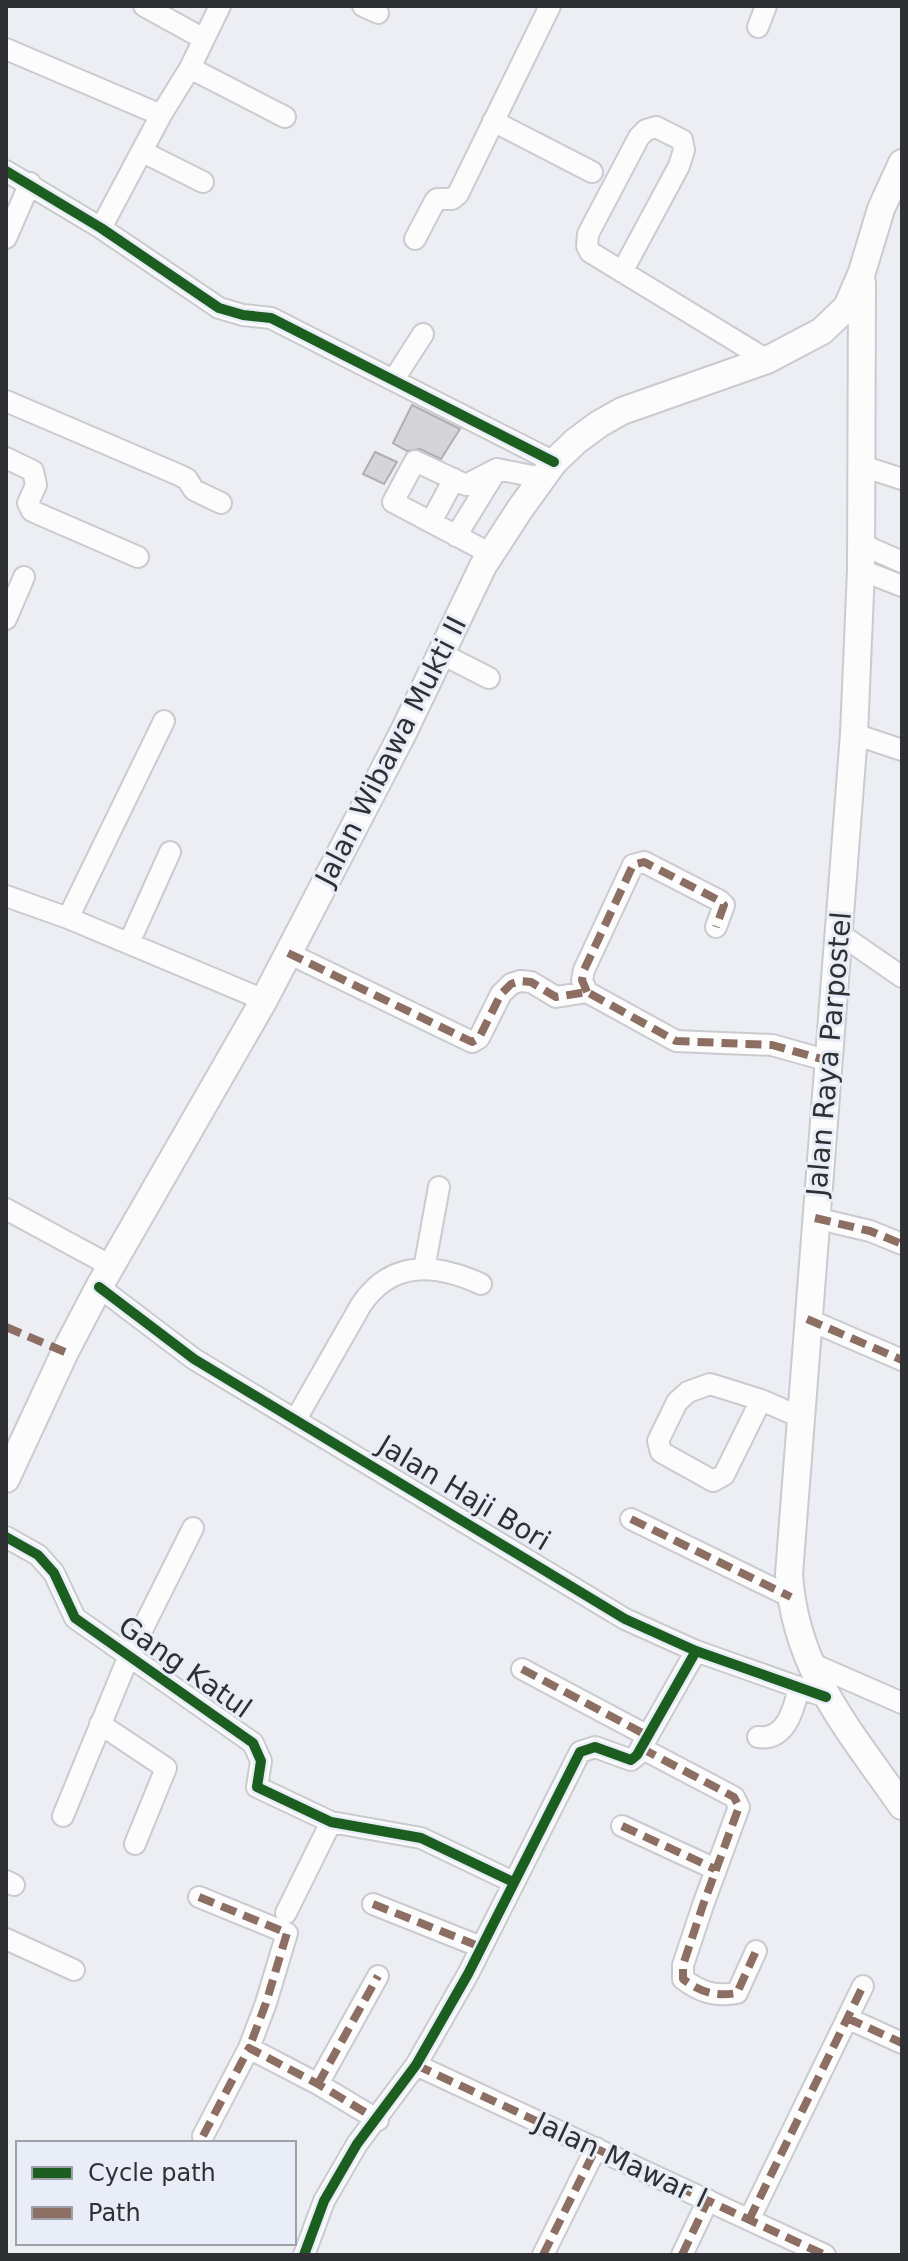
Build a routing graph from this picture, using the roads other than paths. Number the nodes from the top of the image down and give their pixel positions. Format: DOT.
graph roads {
  1 [pos="144,6"];
  2 [pos="220,6"];
  3 [pos="550,6"];
  4 [pos="766,6"];
  5 [pos="758,27"];
  6 [pos="204,39"];
  7 [pos="6,49"];
  8 [pos="190,68"];
  9 [pos="161,115"];
  10 [pos="285,117"];
  11 [pos="493,121"];
  12 [pos="143,152"];
  13 [pos="902,163"];
  14 [pos="6,171"];
  15 [pos="592,172"];
  16 [pos="203,182"];
  17 [pos="30,183"];
  18 [pos="101,228"];
  19 [pos="6,238"];
  20 [pos="415,239"];
  21 [pos="622,272"];
  22 [pos="862,272"];
  23 [pos="423,334"];
  24 [pos="767,360"];
  25 [pos="394,379"];
  26 [pos="6,401"];
  27 [pos="6,458"];
  28 [pos="862,466"];
  29 [pos="497,469"];
  30 [pos="548,470"];
  31 [pos="454,479"];
  32 [pos="902,479"];
  33 [pos="221,503"];
  34 [pos="431,522"];
  35 [pos="456,536"];
  36 [pos="491,554"];
  37 [pos="138,557"];
  38 [pos="861,557"];
  39 [pos="902,562"];
  40 [pos="24,577"];
  41 [pos="902,586"];
  42 [pos="6,619"];
  43 [pos="442,654"];
  44 [pos="489,678"];
  45 [pos="164,721"];
  46 [pos="854,734"];
  47 [pos="902,750"];
  48 [pos="170,852"];
  49 [pos="6,896"];
  50 [pos="68,918"];
  51 [pos="716,927"];
  52 [pos="840,934"];
  53 [pos="129,943"];
  54 [pos="288,953"];
  55 [pos="902,977"];
  56 [pos="587,992"];
  57 [pos="264,1000"];
  58 [pos="829,1061"];
  59 [pos="439,1187"];
  60 [pos="6,1209"];
  61 [pos="815,1218"];
  62 [pos="902,1244"];
  63 [pos="424,1269"];
  64 [pos="105,1276"];
  65 [pos="481,1284"];
  66 [pos="807,1319"];
  67 [pos="902,1360"];
  68 [pos="761,1400"];
  69 [pos="800,1417"];
  70 [pos="296,1419"];
  71 [pos="6,1479"];
  72 [pos="631,1519"];
  73 [pos="193,1528"];
  74 [pos="6,1537"];
  75 [pos="791,1597"];
  76 [pos="696,1651"];
  77 [pos="128,1658"];
  78 [pos="808,1662"];
  79 [pos="522,1669"];
  80 [pos="799,1687"];
  81 [pos="826,1697"];
  82 [pos="902,1703"];
  83 [pos="100,1724"];
  84 [pos="758,1737"];
  85 [pos="645,1742"];
  86 [pos="902,1806"];
  87 [pos="63,1816"];
  88 [pos="331,1822"];
  89 [pos="622,1826"];
  90 [pos="135,1844"];
  91 [pos="715,1869"];
  92 [pos="513,1882"];
  93 [pos="199,1897"];
  94 [pos="373,1904"];
  95 [pos="286,1913"];
  96 [pos="6,1939"];
  97 [pos="481,1947"];
  98 [pos="756,1951"];
  99 [pos="74,1970"];
  100 [pos="378,1976"];
  101 [pos="863,1986"];
  102 [pos="847,2018"];
  103 [pos="902,2043"];
  104 [pos="249,2048"];
  105 [pos="416,2065"];
  106 [pos="318,2084"];
  107 [pos="378,2120"];
  108 [pos="203,2136"];
  109 [pos="596,2148"];
  110 [pos="708,2200"];
  111 [pos="749,2220"];
  112 [pos="304,2255"];
  113 [pos="543,2255"];
  114 [pos="682,2255"];
  115 [pos="825,2255"];
  1 -- 6 [label="street"];
  2 -- 6 [label="street"];
  3 -- 11 [label="street"];
  4 -- 5 [label="street"];
  6 -- 8 [label="street"];
  7 -- 9 [label="street"];
  8 -- 9 [label="street"];
  8 -- 10 [label="street"];
  9 -- 12 [label="street"];
  11 -- 15 [label="street"];
  11 -- 20 [label="street"];
  12 -- 16 [label="street"];
  12 -- 18 [label="street"];
  13 -- 22 [label="main road, Jalan Wibawa Mukti II"];
  14 -- 17 [label="street"];
  17 -- 18 [label="street"];
  17 -- 19 [label="street"];
  18 -- 25 [label="street"];
  21 -- 21 [label="street"];
  21 -- 24 [label="street"];
  22 -- 24 [label="main road, Jalan Wibawa Mukti II"];
  22 -- 28 [label="main road, Jalan Raya Parpostel"];
  23 -- 25 [label="street"];
  24 -- 30 [label="main road, Jalan Wibawa Mukti II"];
  25 -- 30 [label="street"];
  26 -- 33 [label="street"];
  27 -- 37 [label="street"];
  28 -- 32 [label="street"];
  28 -- 38 [label="main road, Jalan Raya Parpostel"];
  29 -- 30 [label="street"];
  29 -- 31 [label="street"];
  29 -- 35 [label="street"];
  30 -- 36 [label="main road, Jalan Wibawa Mukti II"];
  31 -- 34 [label="street"];
  31 -- 34 [label="street"];
  34 -- 35 [label="street"];
  35 -- 36 [label="street"];
  36 -- 43 [label="main road, Jalan Wibawa Mukti II"];
  38 -- 39 [label="street"];
  38 -- 41 [label="street"];
  38 -- 46 [label="main road, Jalan Raya Parpostel"];
  40 -- 42 [label="street"];
  43 -- 44 [label="street"];
  43 -- 54 [label="main road, Jalan Wibawa Mukti II"];
  45 -- 50 [label="street"];
  46 -- 47 [label="street"];
  46 -- 52 [label="main road, Jalan Raya Parpostel"];
  48 -- 53 [label="street"];
  49 -- 50 [label="street"];
  50 -- 53 [label="street"];
  51 -- 56 [label="street"];
  52 -- 55 [label="street"];
  52 -- 58 [label="main road, Jalan Raya Parpostel"];
  53 -- 57 [label="street"];
  54 -- 56 [label="street"];
  54 -- 57 [label="main road, Jalan Wibawa Mukti II"];
  56 -- 58 [label="street"];
  57 -- 64 [label="main road, Jalan Wibawa Mukti II"];
  58 -- 61 [label="main road, Jalan Raya Parpostel"];
  59 -- 63 [label="street"];
  60 -- 64 [label="street, Jalan Haji Bori"];
  61 -- 62 [label="street"];
  61 -- 66 [label="main road, Jalan Raya Parpostel"];
  63 -- 65 [label="street"];
  63 -- 70 [label="street"];
  64 -- 70 [label="street, Jalan Haji Bori"];
  64 -- 71 [label="main road, Jalan Wibawa Mukti II"];
  66 -- 67 [label="street"];
  66 -- 69 [label="main road, Jalan Raya Parpostel"];
  68 -- 68 [label="street"];
  68 -- 69 [label="street"];
  69 -- 75 [label="main road, Jalan Raya Parpostel"];
  70 -- 76 [label="street, Jalan Haji Bori"];
  72 -- 75 [label="street"];
  73 -- 77 [label="street"];
  74 -- 77 [label="street, Gang Katul"];
  75 -- 78 [label="main road, Jalan Raya Parpostel"];
  76 -- 80 [label="street, Jalan Haji Bori"];
  76 -- 85 [label="street"];
  77 -- 83 [label="street"];
  77 -- 88 [label="street, Gang Katul"];
  78 -- 81 [label="main road, Jalan Raya Parpostel"];
  78 -- 82 [label="street"];
  79 -- 85 [label="street"];
  80 -- 81 [label="street, Jalan Haji Bori"];
  80 -- 84 [label="street"];
  81 -- 86 [label="main road, Jalan Raya Parpostel"];
  83 -- 87 [label="street"];
  83 -- 90 [label="street"];
  85 -- 91 [label="street"];
  85 -- 92 [label="street"];
  88 -- 92 [label="street, Gang Katul"];
  88 -- 95 [label="street"];
  89 -- 91 [label="street"];
  91 -- 98 [label="street"];
  92 -- 97 [label="street"];
  93 -- 104 [label="street"];
  94 -- 97 [label="street"];
  96 -- 99 [label="street"];
  97 -- 105 [label="street"];
  100 -- 106 [label="street"];
  101 -- 102 [label="street"];
  102 -- 103 [label="street"];
  102 -- 111 [label="street"];
  104 -- 106 [label="street"];
  104 -- 108 [label="street"];
  105 -- 107 [label="street"];
  105 -- 109 [label="street, Jalan Mawar I"];
  106 -- 107 [label="street"];
  107 -- 112 [label="street"];
  109 -- 110 [label="street, Jalan Mawar I"];
  109 -- 113 [label="street"];
  110 -- 111 [label="street, Jalan Mawar I"];
  110 -- 114 [label="street"];
  111 -- 115 [label="street, Jalan Mawar I"];
}
